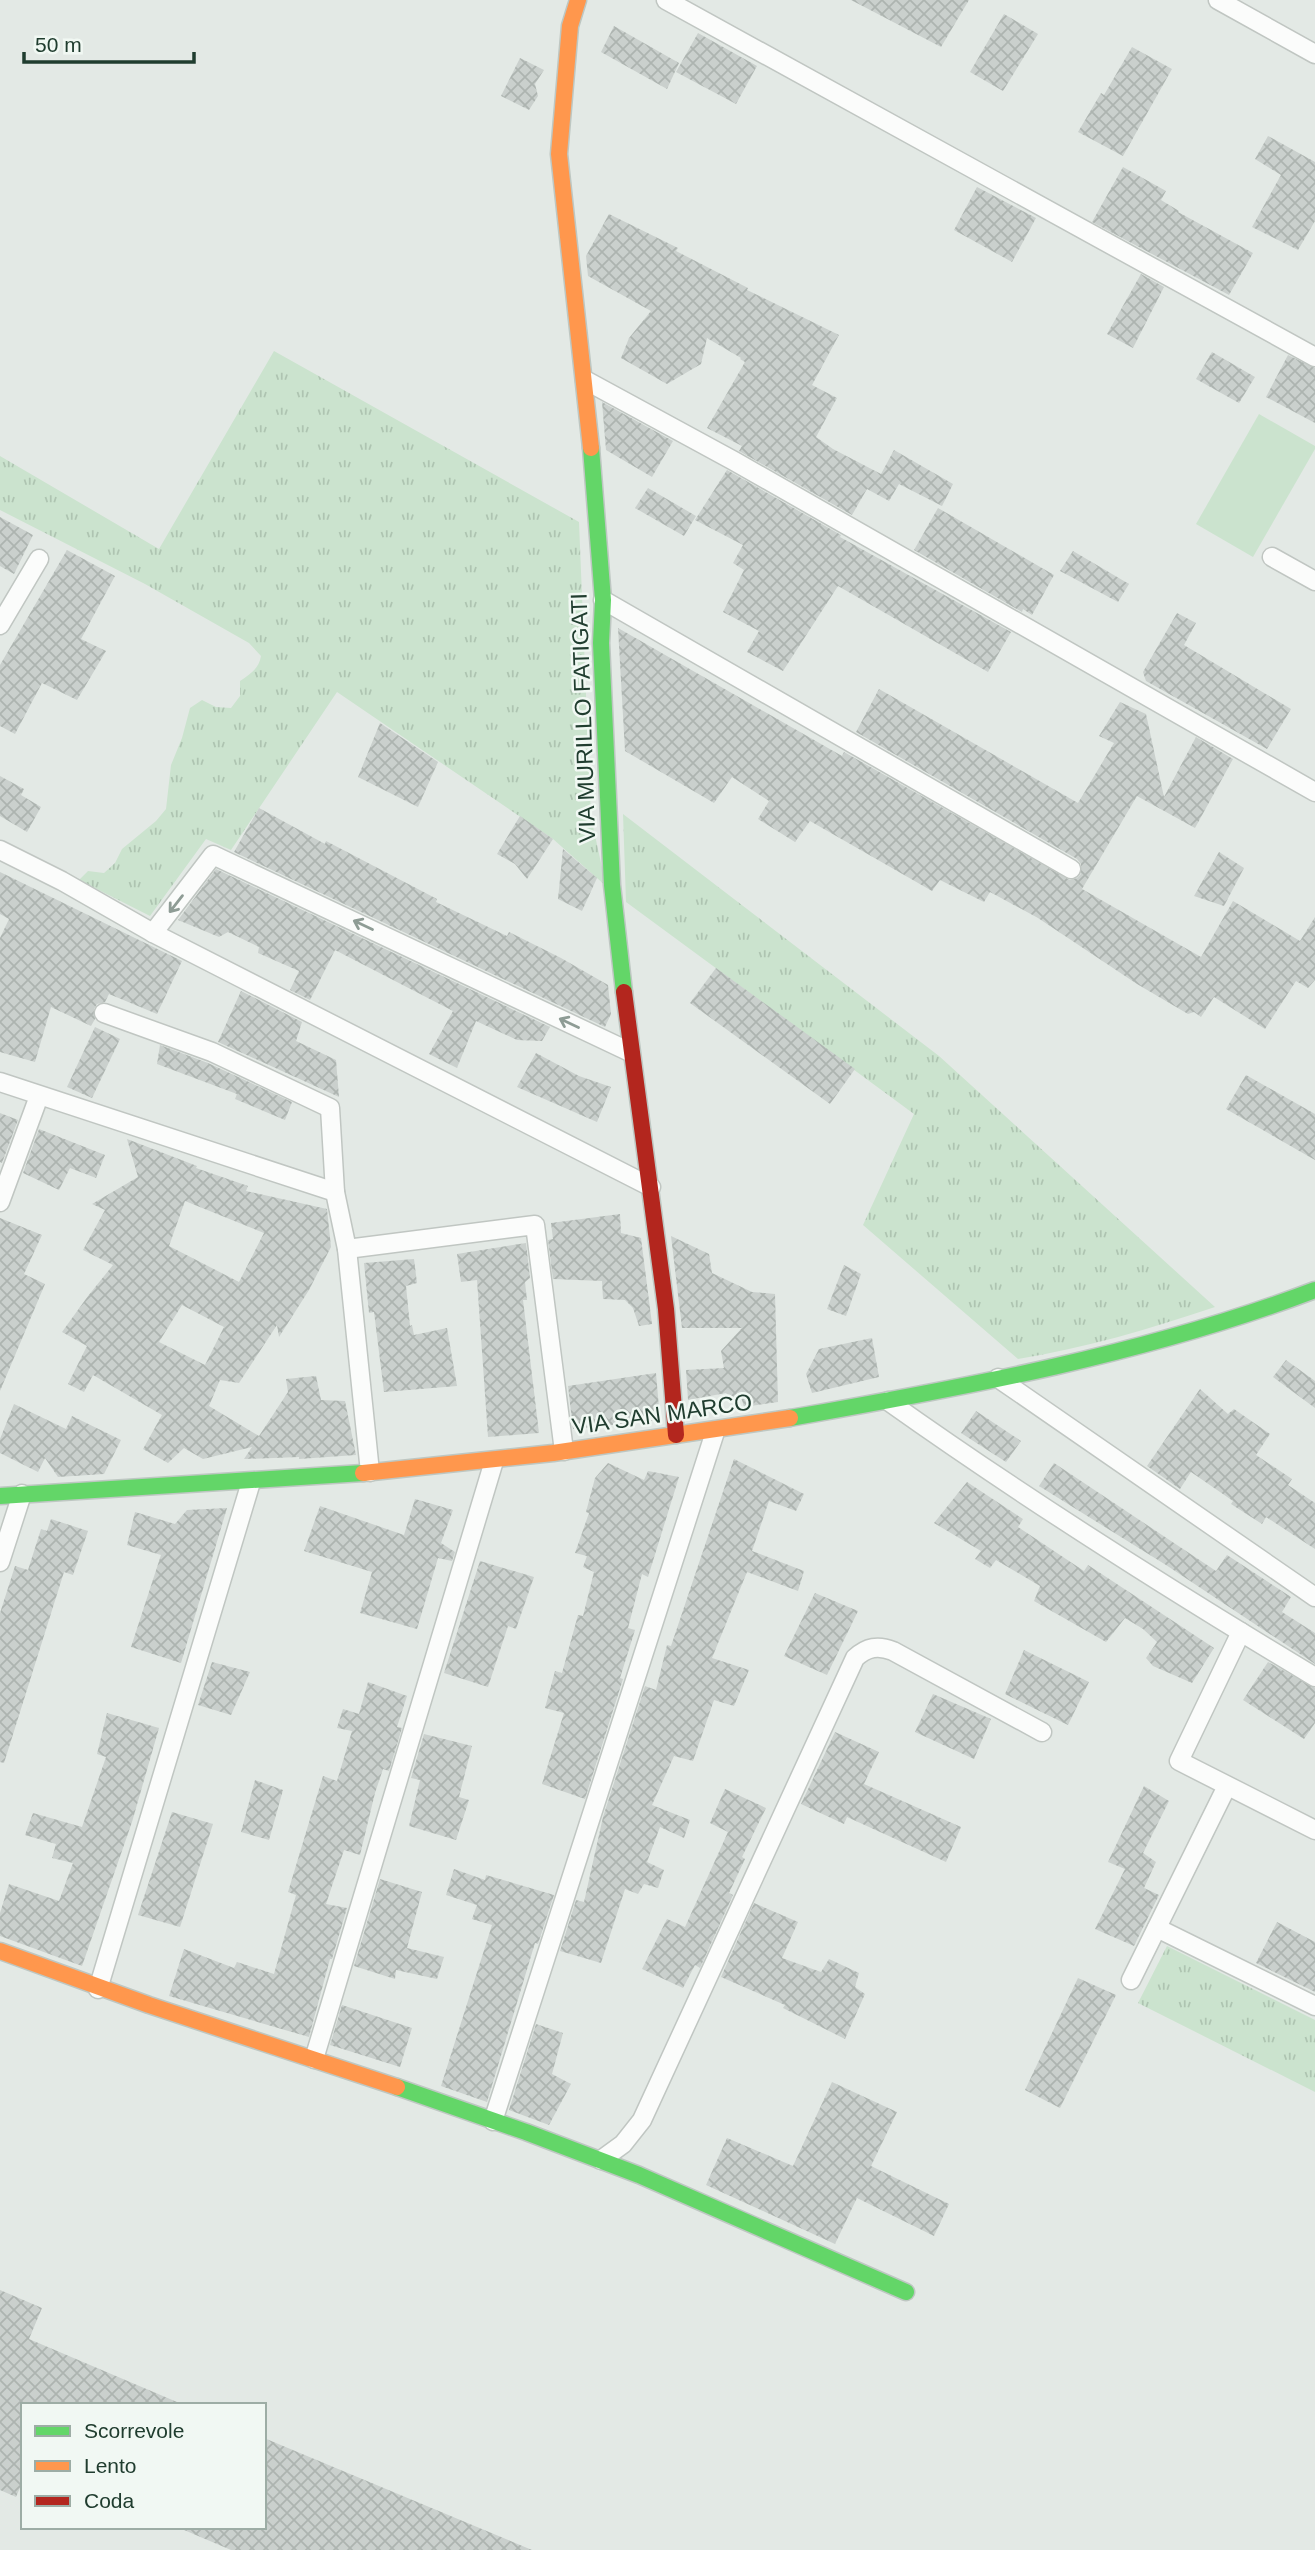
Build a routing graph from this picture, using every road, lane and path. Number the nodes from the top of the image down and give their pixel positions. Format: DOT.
graph roads {
  1 [pos="578,0"];
  2 [pos="666,0"];
  3 [pos="1217,0"];
  4 [pos="1315,54"];
  5 [pos="1315,357"];
  6 [pos="585,380"];
  7 [pos="1272,557"];
  8 [pos="39,559"];
  9 [pos="1315,581"];
  10 [pos="603,600"];
  11 [pos="0,625"];
  12 [pos="1315,792"];
  13 [pos="0,850"];
  14 [pos="1071,869"];
  15 [pos="153,933"];
  16 [pos="104,1013"];
  17 [pos="630,1052"];
  18 [pos="0,1082"];
  19 [pos="39,1096"];
  20 [pos="651,1187"];
  21 [pos="335,1192"];
  22 [pos="0,1202"];
  23 [pos="347,1249"];
  24 [pos="1315,1290"];
  25 [pos="998,1378"];
  26 [pos="888,1401"];
  27 [pos="715,1432"];
  28 [pos="676,1435"];
  29 [pos="564,1451"];
  30 [pos="494,1461"];
  31 [pos="370,1472"];
  32 [pos="251,1482"];
  33 [pos="22,1494"];
  34 [pos="0,1496"];
  35 [pos="0,1562"];
  36 [pos="1315,1597"];
  37 [pos="1241,1632"];
  38 [pos="1315,1677"];
  39 [pos="1042,1732"];
  40 [pos="1227,1786"];
  41 [pos="1315,1830"];
  42 [pos="1157,1928"];
  43 [pos="0,1951"];
  44 [pos="1131,1980"];
  45 [pos="98,1989"];
  46 [pos="1315,2006"];
  47 [pos="314,2059"];
  48 [pos="493,2121"];
  49 [pos="601,2160"];
  50 [pos="906,2292"];
  1 -- 6 [label="street, VIA MURILLO FATIGATI"];
  2 -- 5 [label="street"];
  3 -- 4 [label="street"];
  6 -- 10 [label="street, VIA MURILLO FATIGATI"];
  6 -- 12 [label="street"];
  7 -- 9 [label="street"];
  8 -- 11 [label="street"];
  10 -- 14 [label="street"];
  10 -- 17 [label="street, VIA MURILLO FATIGATI"];
  13 -- 15 [label="street"];
  17 -- 15 [label="street, one-way"];
  15 -- 20 [label="street"];
  16 -- 21 [label="street"];
  17 -- 20 [label="street, VIA MURILLO FATIGATI"];
  18 -- 19 [label="street"];
  19 -- 21 [label="street"];
  19 -- 22 [label="street"];
  20 -- 28 [label="street, VIA MURILLO FATIGATI"];
  21 -- 23 [label="street"];
  23 -- 29 [label="street"];
  23 -- 31 [label="street"];
  24 -- 25 [label="street, VIA SAN MARCO"];
  25 -- 26 [label="street, VIA SAN MARCO"];
  25 -- 36 [label="street"];
  26 -- 27 [label="street, VIA SAN MARCO"];
  26 -- 37 [label="street"];
  27 -- 28 [label="street, VIA SAN MARCO"];
  27 -- 48 [label="street"];
  28 -- 29 [label="street, VIA SAN MARCO"];
  29 -- 30 [label="street, VIA SAN MARCO"];
  30 -- 31 [label="street, VIA SAN MARCO"];
  30 -- 47 [label="street"];
  31 -- 32 [label="street, VIA SAN MARCO"];
  32 -- 33 [label="street, VIA SAN MARCO"];
  32 -- 45 [label="street"];
  33 -- 34 [label="street, VIA SAN MARCO"];
  33 -- 35 [label="street"];
  37 -- 38 [label="street"];
  37 -- 40 [label="street"];
  39 -- 49 [label="street"];
  40 -- 41 [label="street"];
  40 -- 42 [label="street"];
  42 -- 44 [label="street"];
  42 -- 46 [label="street"];
  43 -- 45 [label="street"];
  45 -- 47 [label="street"];
  47 -- 48 [label="street"];
  48 -- 49 [label="street"];
  49 -- 50 [label="street"];
}
